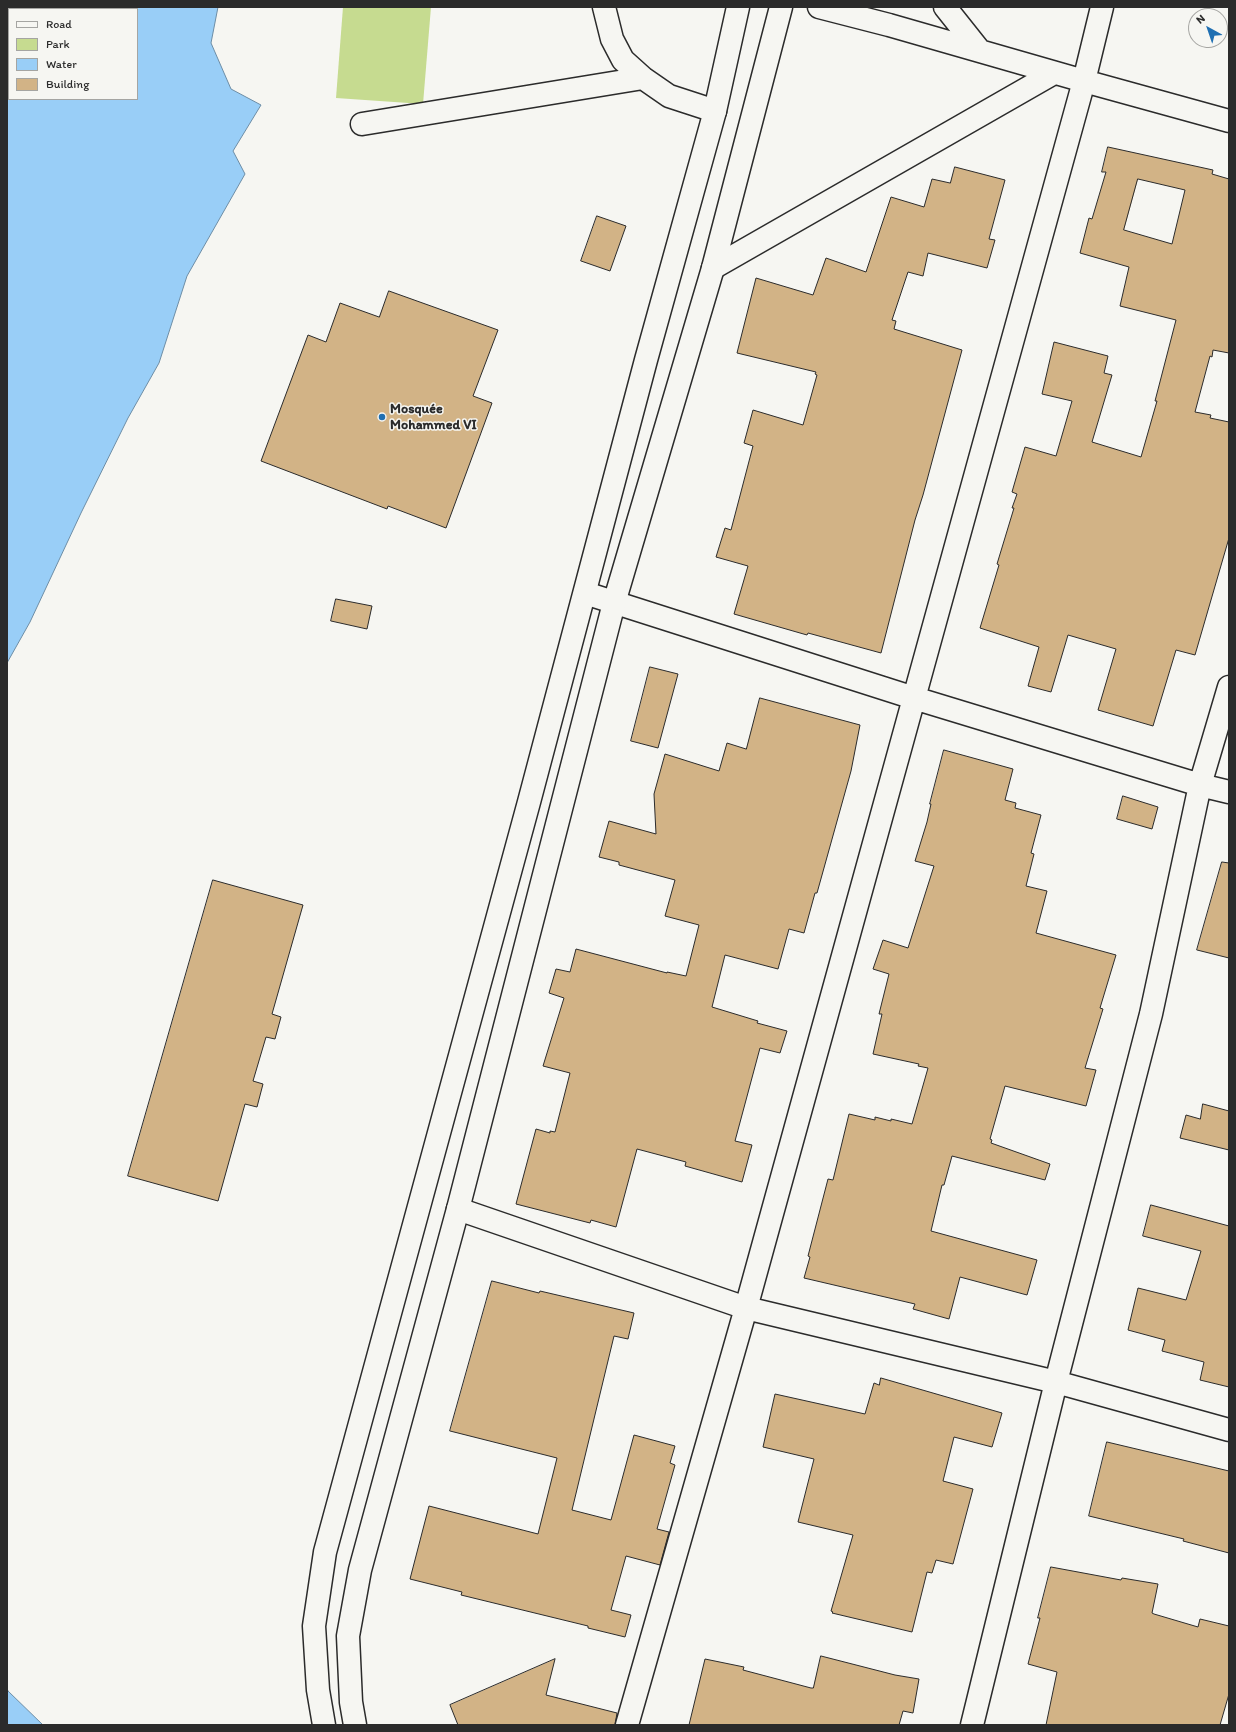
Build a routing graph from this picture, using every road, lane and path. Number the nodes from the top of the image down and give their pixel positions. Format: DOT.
graph roads {
  1 [pos="604,7"];
  2 [pos="738,7"];
  3 [pos="781,7"];
  4 [pos="819,7"];
  5 [pos="945,7"];
  6 [pos="1102,7"];
  7 [pos="980,51"];
  8 [pos="1054,73"];
  9 [pos="643,78"];
  10 [pos="1084,81"];
  11 [pos="715,111"];
  12 [pos="1229,121"];
  13 [pos="362,124"];
  14 [pos="713,268"];
  15 [pos="585,593"];
  16 [pos="614,603"];
  17 [pos="1229,687"];
  18 [pos="914,698"];
  19 [pos="1200,785"];
  20 [pos="1229,792"];
  21 [pos="458,1209"];
  22 [pos="746,1308"];
  23 [pos="1056,1382"];
  24 [pos="1229,1430"];
  25 [pos="324,1725"];
  26 [pos="354,1725"];
  27 [pos="627,1725"];
  28 [pos="972,1725"];
  1 -- 9 [label="street"];
  2 -- 11 [label="street"];
  3 -- 14 [label="street"];
  4 -- 7 [label="street"];
  5 -- 7 [label="street"];
  6 -- 10 [label="street"];
  7 -- 8 [label="street"];
  8 -- 10 [label="street"];
  8 -- 14 [label="street"];
  9 -- 11 [label="street"];
  9 -- 13 [label="street"];
  10 -- 12 [label="street"];
  10 -- 18 [label="street"];
  11 -- 15 [label="street"];
  14 -- 16 [label="street"];
  15 -- 16 [label="street"];
  15 -- 25 [label="street"];
  16 -- 18 [label="street"];
  16 -- 21 [label="street"];
  17 -- 19 [label="street"];
  18 -- 19 [label="street"];
  18 -- 22 [label="street"];
  19 -- 20 [label="street"];
  19 -- 23 [label="street"];
  21 -- 22 [label="street"];
  21 -- 26 [label="street"];
  22 -- 23 [label="street"];
  22 -- 27 [label="street"];
  23 -- 24 [label="street"];
  23 -- 28 [label="street"];
}
